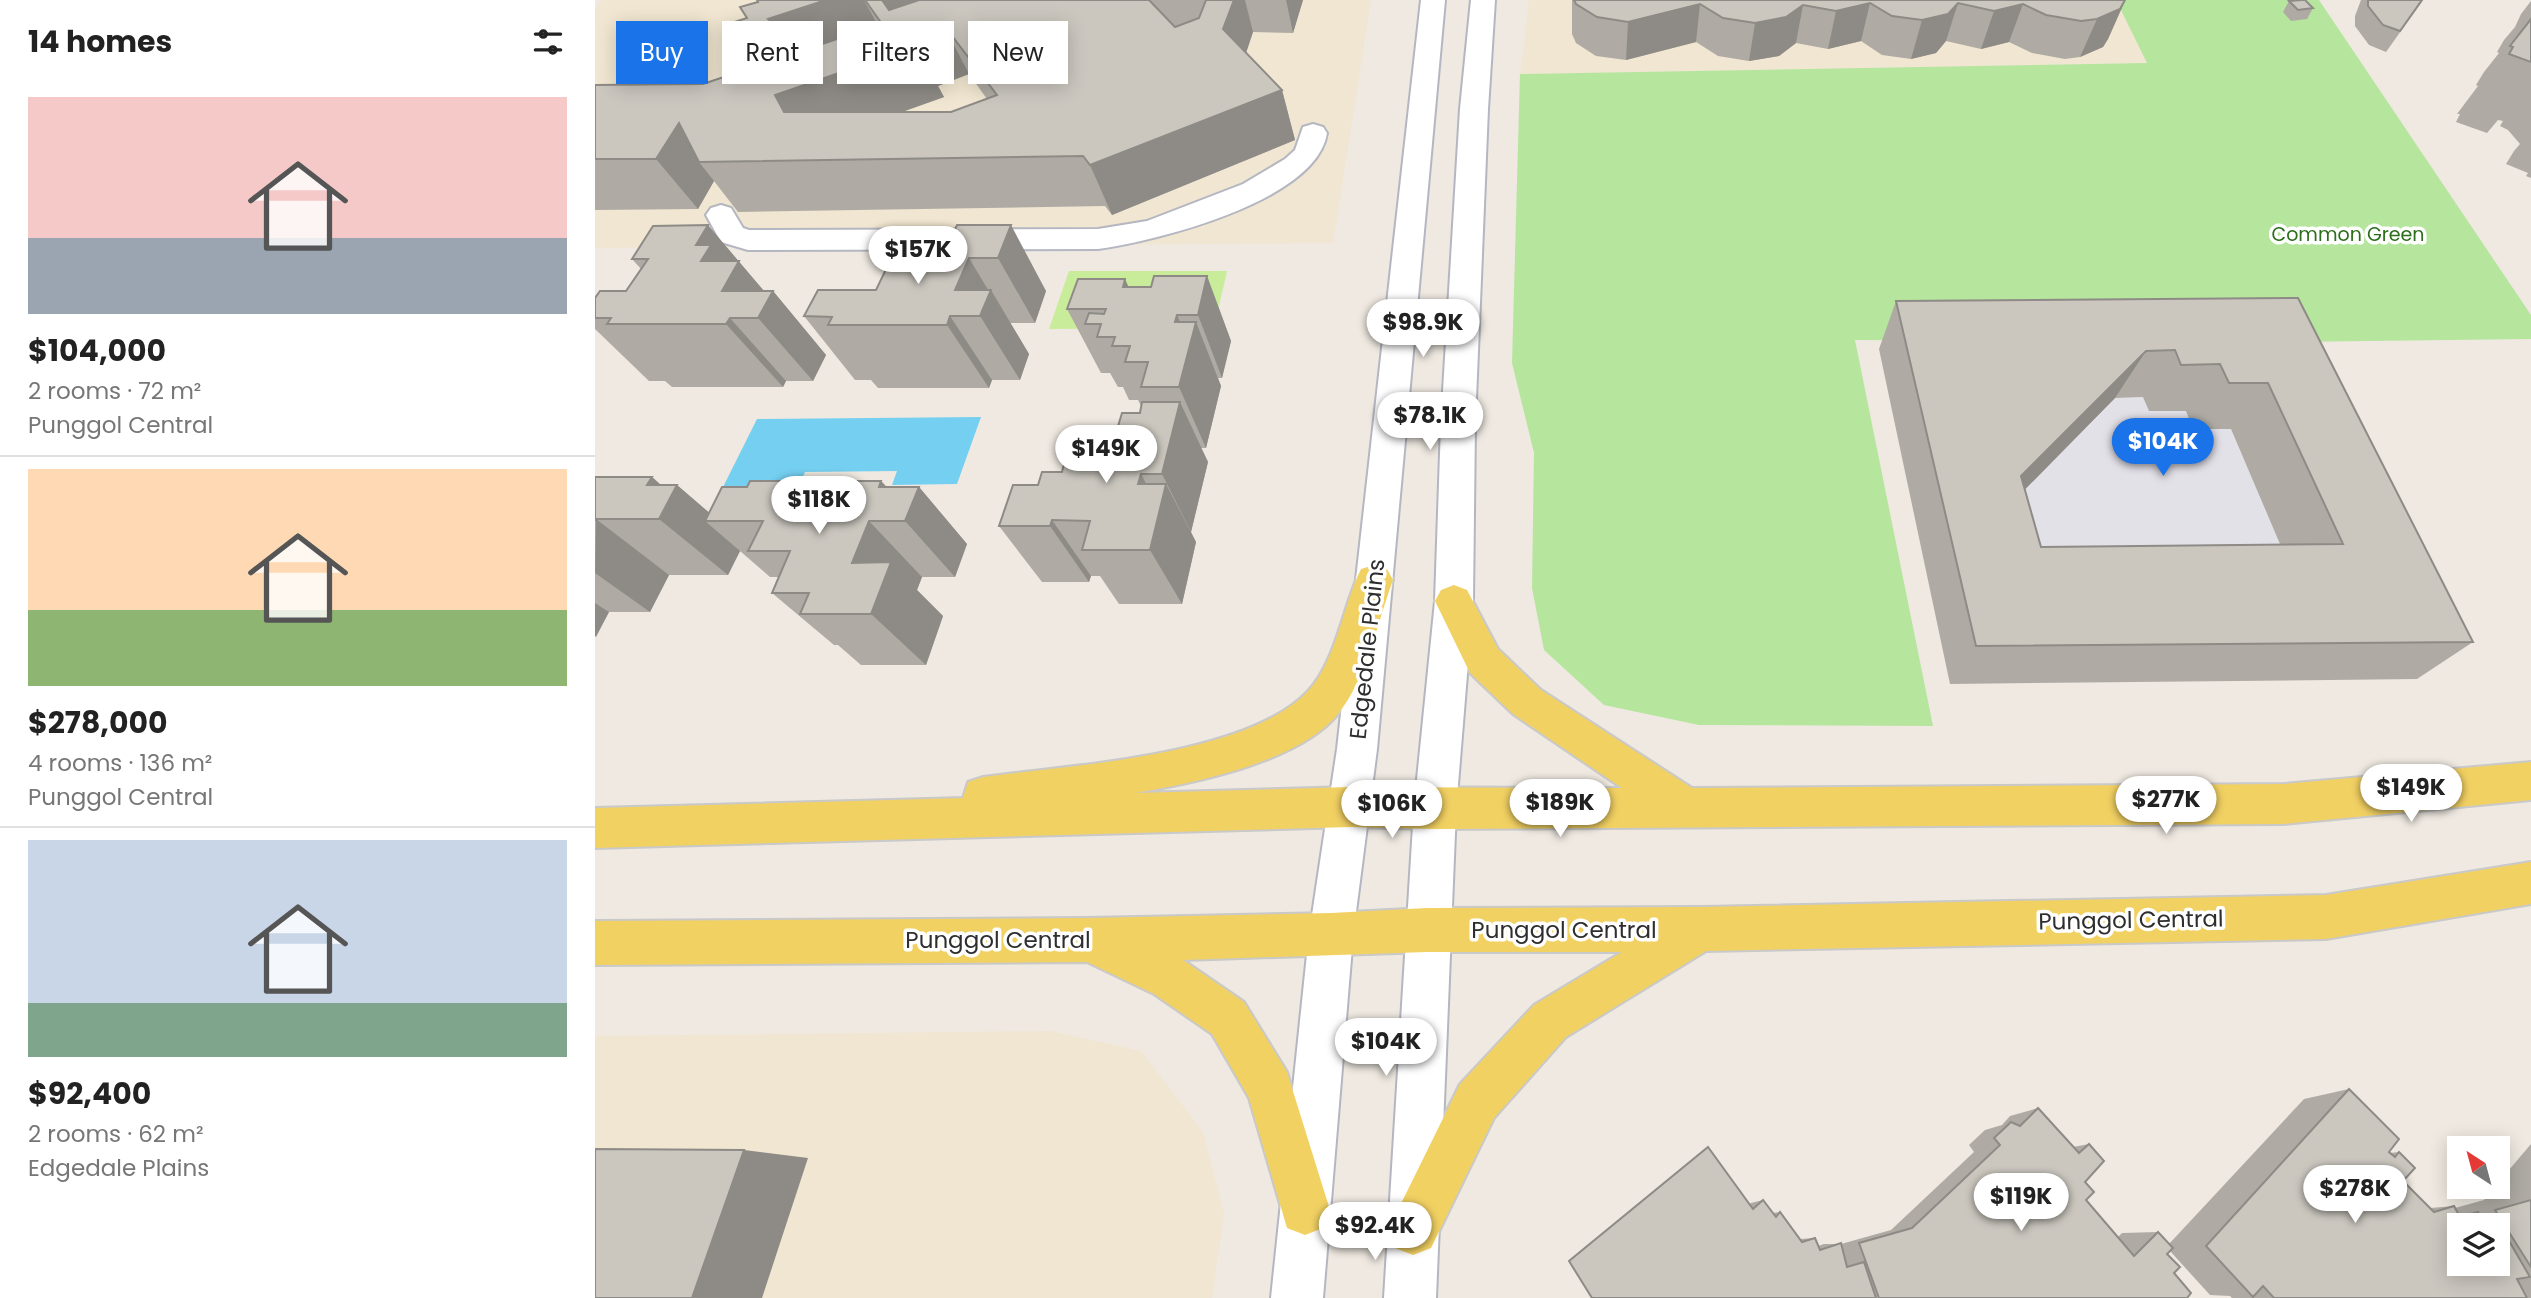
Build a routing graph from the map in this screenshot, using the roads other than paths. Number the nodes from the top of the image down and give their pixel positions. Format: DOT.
graph roads {
  1 [pos="1433,0"];
  2 [pos="1483,0"];
  3 [pos="1313,133"];
  4 [pos="721,215"];
  5 [pos="1374,580"];
  6 [pos="1454,601"];
  7 [pos="2531,781"];
  8 [pos="1684,806"];
  9 [pos="1350,807"];
  10 [pos="1434,809"];
  11 [pos="822,820"];
  12 [pos="595,828"];
  13 [pos="2531,883"];
  14 [pos="1701,929"];
  15 [pos="1427,930"];
  16 [pos="1331,935"];
  17 [pos="1088,940"];
  18 [pos="595,943"];
  19 [pos="1305,1210"];
  20 [pos="1413,1230"];
  21 [pos="1297,1298"];
  22 [pos="1409,1298"];
  1 -- 5 [label="street, Edgedale Plains"];
  2 -- 6 [label="street"];
  3 -- 4 [label="street"];
  5 -- 9 [label="street, Edgedale Plains"];
  5 -- 11 [label="main road"];
  6 -- 8 [label="main road"];
  6 -- 10 [label="street"];
  7 -- 8 [label="main road"];
  8 -- 10 [label="main road"];
  9 -- 10 [label="main road"];
  9 -- 11 [label="main road"];
  9 -- 16 [label="street, Edgedale Plains"];
  10 -- 15 [label="street"];
  11 -- 12 [label="main road"];
  13 -- 14 [label="main road, Punggol Central"];
  14 -- 15 [label="main road, Punggol Central"];
  14 -- 20 [label="main road"];
  15 -- 16 [label="main road, Punggol Central"];
  15 -- 20 [label="street"];
  16 -- 17 [label="main road, Punggol Central"];
  16 -- 19 [label="street, Edgedale Plains"];
  17 -- 18 [label="main road, Punggol Central"];
  17 -- 19 [label="main road"];
  19 -- 21 [label="street, Edgedale Plains"];
  20 -- 22 [label="street"];
}
